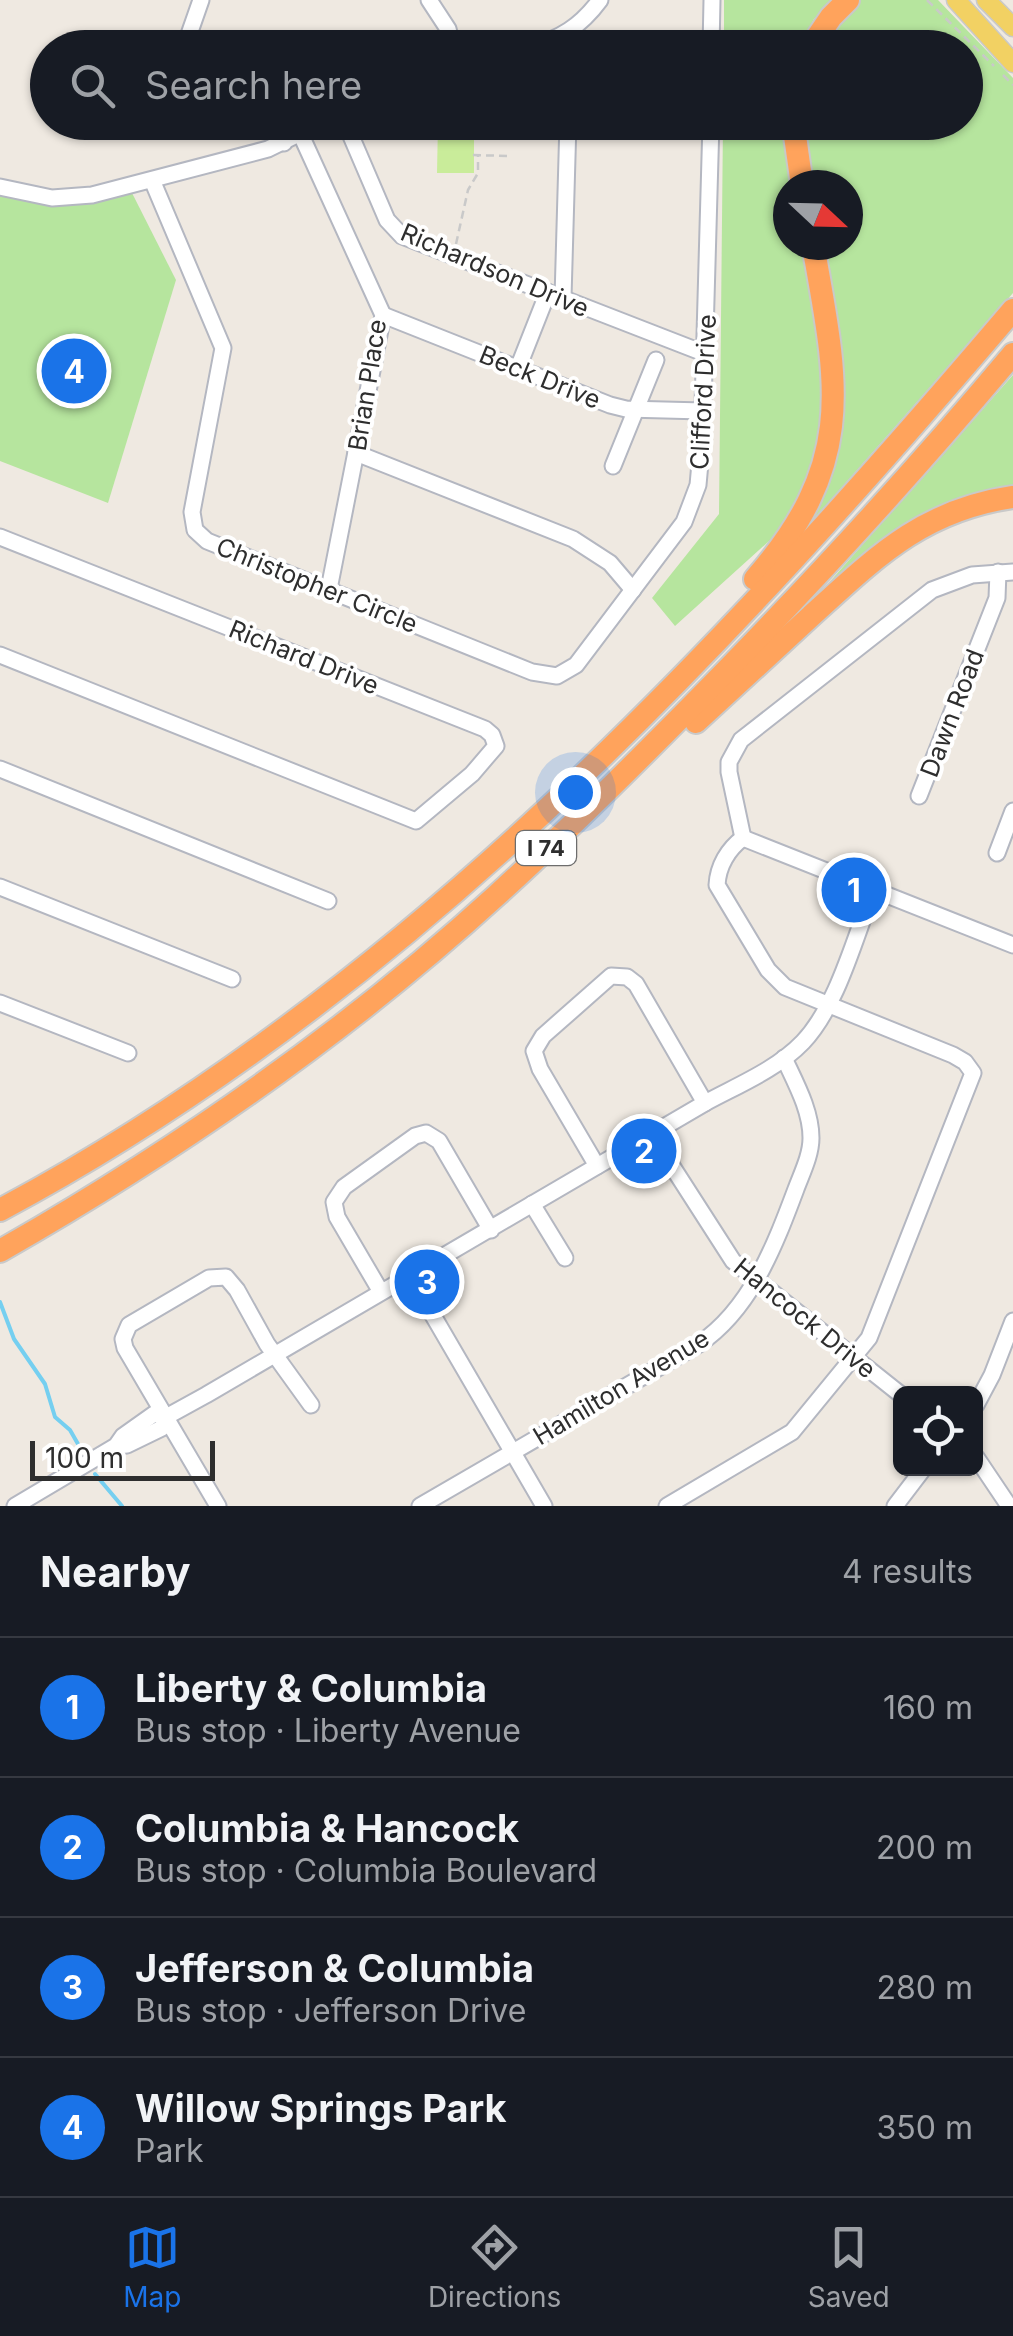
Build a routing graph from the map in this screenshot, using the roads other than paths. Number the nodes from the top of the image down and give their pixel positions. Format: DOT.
graph roads {
  1 [pos="201,0"];
  2 [pos="429,0"];
  3 [pos="600,0"];
  4 [pos="712,0"];
  5 [pos="848,0"];
  6 [pos="956,0"];
  7 [pos="986,0"];
  8 [pos="1013,27"];
  9 [pos="191,30"];
  10 [pos="448,30"];
  11 [pos="573,30"];
  12 [pos="711,30"];
  13 [pos="823,30"];
  14 [pos="1013,63"];
  15 [pos="283,140"];
  16 [pos="290,140"];
  17 [pos="303,140"];
  18 [pos="354,140"];
  19 [pos="567,140"];
  20 [pos="711,140"];
  21 [pos="796,140"];
  22 [pos="284,143"];
  23 [pos="800,170"];
  24 [pos="152,180"];
  25 [pos="0,187"];
  26 [pos="816,260"];
  27 [pos="555,296"];
  28 [pos="1013,310"];
  29 [pos="383,315"];
  30 [pos="706,354"];
  31 [pos="1013,354"];
  32 [pos="656,360"];
  33 [pos="518,368"];
  34 [pos="636,410"];
  35 [pos="704,411"];
  36 [pos="356,453"];
  37 [pos="614,466"];
  38 [pos="1013,497"];
  39 [pos="0,537"];
  40 [pos="1006,572"];
  41 [pos="329,589"];
  42 [pos="632,590"];
  43 [pos="0,656"];
  44 [pos="561,674"];
  45 [pos="590,768"];
  46 [pos="0,770"];
  47 [pos="919,796"];
  48 [pos="588,809"];
  49 [pos="1013,810"];
  50 [pos="743,838"];
  51 [pos="997,854"];
  52 [pos="0,887"];
  53 [pos="874,889"];
  54 [pos="328,901"];
  55 [pos="1013,945"];
  56 [pos="232,979"];
  57 [pos="0,1003"];
  58 [pos="828,1004"];
  59 [pos="128,1053"];
  60 [pos="784,1058"];
  61 [pos="705,1103"];
  62 [pos="652,1135"];
  63 [pos="597,1166"];
  64 [pos="532,1204"];
  65 [pos="0,1210"];
  66 [pos="490,1230"];
  67 [pos="0,1250"];
  68 [pos="565,1258"];
  69 [pos="410,1276"];
  70 [pos="756,1282"];
  71 [pos="381,1292"];
  72 [pos="1011,1332"];
  73 [pos="274,1354"];
  74 [pos="852,1358"];
  75 [pos="893,1389"];
  76 [pos="983,1391"];
  77 [pos="311,1405"];
  78 [pos="166,1417"];
  79 [pos="512,1451"];
  80 [pos="983,1467"];
  81 [pos="918,1476"];
  82 [pos="14,1506"];
  83 [pos="218,1506"];
  84 [pos="420,1506"];
  85 [pos="544,1506"];
  86 [pos="667,1506"];
  87 [pos="895,1506"];
  88 [pos="1009,1506"];
  1 -- 9 [label="street"];
  2 -- 10 [label="street"];
  3 -- 11 [label="street"];
  4 -- 12 [label="street"];
  5 -- 13 [label="highway"];
  6 -- 14 [label="main road"];
  7 -- 8 [label="main road"];
  15 -- 22 [label="street"];
  16 -- 22 [label="street"];
  17 -- 29 [label="street, Brian Place"];
  18 -- 27 [label="street, Richardson Drive"];
  19 -- 27 [label="street"];
  20 -- 30 [label="street, Clifford Drive"];
  21 -- 23 [label="highway"];
  22 -- 24 [label="street"];
  24 -- 25 [label="street"];
  24 -- 41 [label="street, Christopher Circle"];
  26 -- 45 [label="highway"];
  27 -- 30 [label="street, Richardson Drive"];
  27 -- 33 [label="street"];
  28 -- 45 [label="highway, I 74"];
  29 -- 33 [label="street, Beck Drive"];
  29 -- 36 [label="street, Brian Place"];
  30 -- 35 [label="street, Clifford Drive"];
  31 -- 48 [label="highway, I 74"];
  32 -- 34 [label="street"];
  33 -- 34 [label="street, Beck Drive"];
  34 -- 35 [label="street, Beck Drive"];
  34 -- 37 [label="street"];
  35 -- 42 [label="street, Clifford Drive"];
  36 -- 41 [label="street, Brian Place"];
  36 -- 42 [label="street"];
  38 -- 48 [label="highway"];
  39 -- 43 [label="street, Richard Drive"];
  40 -- 47 [label="street, Dawn Road"];
  40 -- 50 [label="street"];
  41 -- 44 [label="street, Christopher Circle"];
  42 -- 44 [label="street, Clifford Drive"];
  45 -- 65 [label="highway, I 74"];
  46 -- 54 [label="street"];
  48 -- 67 [label="highway, I 74"];
  49 -- 51 [label="street"];
  50 -- 53 [label="street"];
  50 -- 58 [label="street"];
  52 -- 56 [label="street"];
  53 -- 55 [label="street"];
  53 -- 58 [label="street"];
  57 -- 59 [label="street"];
  58 -- 60 [label="street"];
  58 -- 74 [label="street"];
  60 -- 61 [label="street"];
  60 -- 70 [label="street, Hamilton Avenue"];
  61 -- 62 [label="street"];
  61 -- 63 [label="street"];
  62 -- 63 [label="street"];
  62 -- 70 [label="street, Hancock Drive"];
  63 -- 64 [label="street"];
  64 -- 66 [label="street"];
  64 -- 68 [label="street"];
  66 -- 69 [label="street"];
  66 -- 71 [label="street"];
  69 -- 71 [label="street"];
  69 -- 79 [label="street"];
  70 -- 74 [label="street, Hancock Drive"];
  70 -- 79 [label="street, Hamilton Avenue"];
  71 -- 73 [label="street"];
  72 -- 76 [label="street"];
  73 -- 77 [label="street"];
  73 -- 78 [label="street"];
  73 -- 78 [label="street"];
  74 -- 75 [label="street, Hancock Drive"];
  74 -- 86 [label="street"];
  78 -- 82 [label="street"];
  78 -- 83 [label="street"];
  79 -- 84 [label="street, Hamilton Avenue"];
  79 -- 85 [label="street"];
  80 -- 88 [label="street"];
  81 -- 87 [label="street"];
}
